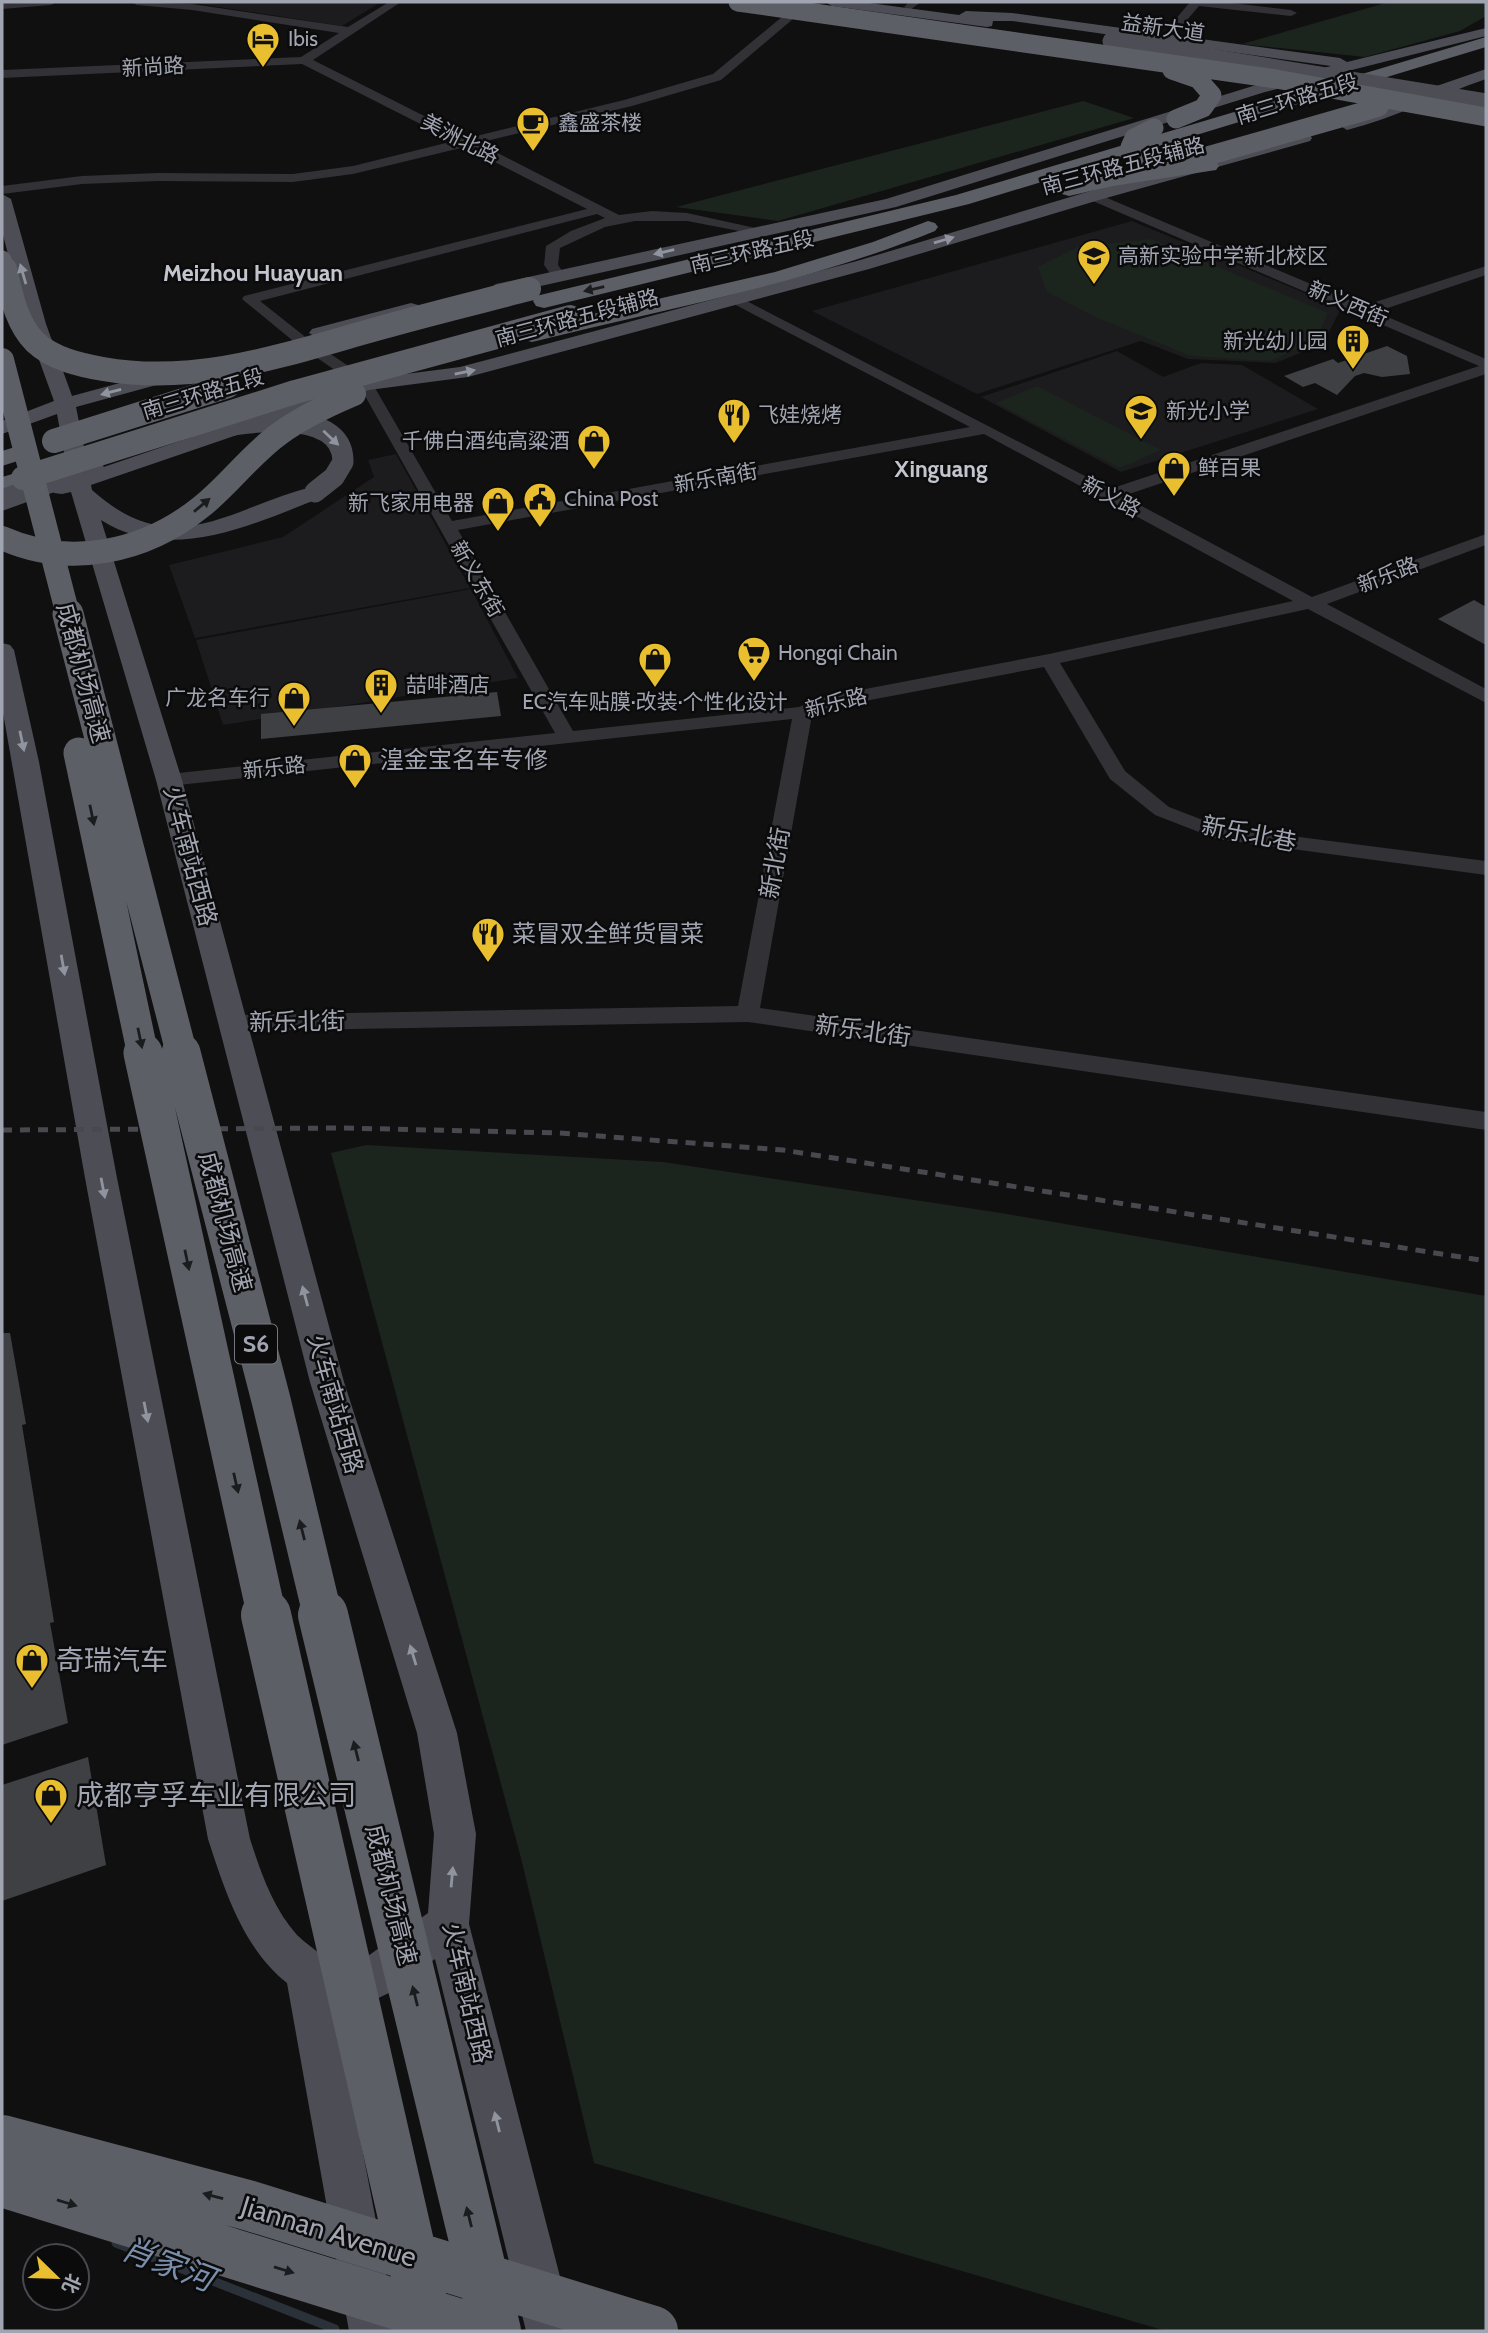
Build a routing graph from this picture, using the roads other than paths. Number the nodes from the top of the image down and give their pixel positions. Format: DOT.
graph roads {
  1 [pos="51,2"];
  2 [pos="136,2"];
  3 [pos="396,2"];
  4 [pos="738,2"];
  5 [pos="784,2"];
  6 [pos="807,2"];
  7 [pos="832,2"];
  8 [pos="874,2"];
  9 [pos="197,4"];
  10 [pos="913,4"];
  11 [pos="1238,4"];
  12 [pos="2,6"];
  13 [pos="1291,13"];
  14 [pos="962,17"];
  15 [pos="1176,26"];
  16 [pos="348,31"];
  17 [pos="1486,32"];
  18 [pos="1112,39"];
  19 [pos="1486,42"];
  20 [pos="1074,51"];
  21 [pos="1386,59"];
  22 [pos="1486,59"];
  23 [pos="304,60"];
  24 [pos="2,74"];
  25 [pos="1482,81"];
  26 [pos="1259,89"];
  27 [pos="1428,94"];
  28 [pos="1486,97"];
  29 [pos="1220,101"];
  30 [pos="1288,101"];
  31 [pos="1486,102"];
  32 [pos="1486,108"];
  33 [pos="1486,117"];
  34 [pos="1154,128"];
  35 [pos="465,142"];
  36 [pos="1209,166"];
  37 [pos="2,190"];
  38 [pos="1093,196"];
  39 [pos="2,199"];
  40 [pos="890,203"];
  41 [pos="989,208"];
  42 [pos="598,210"];
  43 [pos="617,219"];
  44 [pos="934,224"];
  45 [pos="755,232"];
  46 [pos="811,238"];
  47 [pos="2,260"];
  48 [pos="626,261"];
  49 [pos="1486,270"];
  50 [pos="559,276"];
  51 [pos="536,295"];
  52 [pos="735,299"];
  53 [pos="1363,311"];
  54 [pos="299,339"];
  55 [pos="2,360"];
  56 [pos="1486,366"];
  57 [pos="366,384"];
  58 [pos="65,404"];
  59 [pos="2,428"];
  60 [pos="986,429"];
  61 [pos="6,451"];
  62 [pos="13,482"];
  63 [pos="81,487"];
  64 [pos="1108,495"];
  65 [pos="2,500"];
  66 [pos="2,510"];
  67 [pos="447,527"];
  68 [pos="2,538"];
  69 [pos="1486,539"];
  70 [pos="1309,603"];
  71 [pos="2,650"];
  72 [pos="1049,660"];
  73 [pos="1486,697"];
  74 [pos="803,712"];
  75 [pos="567,737"];
  76 [pos="169,780"];
  77 [pos="1486,868"];
  78 [pos="748,1014"];
  79 [pos="234,1023"];
  80 [pos="1486,1121"];
  81 [pos="447,1924"];
  82 [pos="307,1971"];
  83 [pos="2,2140"];
  84 [pos="2,2182"];
  85 [pos="373,2331"];
  86 [pos="429,2331"];
  87 [pos="482,2331"];
  88 [pos="496,2331"];
  89 [pos="550,2331"];
  90 [pos="653,2331"];
  1 -- 12 [label="street"];
  2 -- 9 [label="street"];
  3 -- 16 [label="street"];
  4 -- 20 [label="highway, bridge"];
  5 -- 32 [label="highway, bridge"];
  6 -- 35 [label="street"];
  7 -- 14 [label="main road, 益新大道"];
  8 -- 10 [label="main road, 益新大道"];
  9 -- 16 [label="street"];
  10 -- 14 [label="main road, 益新大道"];
  11 -- 13 [label="street"];
  11 -- 15 [label="street"];
  14 -- 18 [label="main road, 益新大道"];
  14 -- 21 [label="main road"];
  14 -- 26 [label="main road"];
  16 -- 23 [label="street"];
  17 -- 21 [label="main road, 南三环路五段辅路"];
  18 -- 28 [label="main road, 益新大道, bridge"];
  18 -- 31 [label="main road, 益新大道, bridge"];
  19 -- 30 [label="highway, 南三环路五段"];
  20 -- 33 [label="highway, bridge"];
  20 -- 34 [label="highway, bridge"];
  21 -- 26 [label="main road, 南三环路五段辅路"];
  22 -- 41 [label="highway, 南三环路五段"];
  23 -- 24 [label="street, 新尚路"];
  23 -- 35 [label="street, 美洲北路"];
  25 -- 27 [label="main road, 南三环路五段辅路"];
  26 -- 29 [label="main road, 南三环路五段辅路"];
  27 -- 34 [label="highway, bridge"];
  27 -- 36 [label="main road, 南三环路五段辅路"];
  29 -- 30 [label="highway"];
  29 -- 40 [label="main road, 南三环路五段辅路"];
  30 -- 46 [label="highway, 南三环路五段"];
  34 -- 40 [label="highway, bridge"];
  35 -- 37 [label="street"];
  35 -- 42 [label="street, 美洲北路"];
  36 -- 38 [label="main road, 南三环路五段辅路"];
  36 -- 41 [label="highway"];
  52 -- 38 [label="main road, 南三环路五段辅路, one-way"];
  38 -- 53 [label="street, 新义西街"];
  58 -- 39 [label="main road, 火车南站西路, one-way"];
  40 -- 45 [label="main road, 南三环路五段辅路"];
  40 -- 46 [label="highway"];
  41 -- 44 [label="highway, 南三环路五段"];
  42 -- 43 [label="street, 美洲北路"];
  42 -- 54 [label="street"];
  43 -- 45 [label="street"];
  43 -- 50 [label="street"];
  44 -- 62 [label="highway, 南三环路五段, bridge"];
  68 -- 44 [label="highway, one-way, bridge"];
  45 -- 48 [label="main road, 南三环路五段辅路, one-way"];
  46 -- 51 [label="highway, 南三环路五段, one-way"];
  47 -- 51 [label="highway, bridge"];
  48 -- 50 [label="main road, 南三环路五段辅路"];
  48 -- 51 [label="highway"];
  49 -- 53 [label="street"];
  50 -- 54 [label="main road, 南三环路五段辅路"];
  51 -- 61 [label="highway, 南三环路五段, bridge"];
  57 -- 52 [label="main road, 南三环路五段辅路, one-way"];
  52 -- 60 [label="street, 新义路"];
  53 -- 56 [label="street, 新义西街"];
  54 -- 57 [label="street"];
  54 -- 58 [label="main road, 南三环路五段辅路, one-way"];
  88 -- 55 [label="highway, 成都机场高速 / S6, one-way, bridge"];
  56 -- 64 [label="street"];
  57 -- 63 [label="main road, 南三环路五段辅路"];
  57 -- 67 [label="street, 新义东街"];
  58 -- 59 [label="main road, 南三环路五段辅路"];
  58 -- 63 [label="main road, 火车南站西路"];
  60 -- 64 [label="street, 新义路"];
  60 -- 67 [label="street, 新乐南街"];
  61 -- 86 [label="highway, 成都机场高速 / S6, one-way, bridge"];
  65 -- 63 [label="main road, one-way, bridge"];
  63 -- 66 [label="main road, 南三环路五段辅路"];
  63 -- 76 [label="main road, 火车南站西路"];
  64 -- 70 [label="street, 新义路"];
  67 -- 75 [label="street, 新义东街"];
  69 -- 70 [label="street, 新乐路"];
  70 -- 72 [label="street, 新乐路"];
  70 -- 73 [label="street, 新义路"];
  71 -- 82 [label="main road, one-way"];
  72 -- 74 [label="street, 新乐路"];
  72 -- 77 [label="street, 新乐北巷"];
  74 -- 75 [label="street, 新乐路"];
  74 -- 78 [label="street, 新北街"];
  75 -- 76 [label="street, 新乐路"];
  76 -- 79 [label="main road, 火车南站西路"];
  78 -- 79 [label="street, 新乐北街"];
  78 -- 80 [label="street, 新乐北街"];
  81 -- 79 [label="main road, 火车南站西路, one-way"];
  81 -- 82 [label="main road"];
  89 -- 81 [label="main road, 火车南站西路, one-way"];
  82 -- 85 [label="main road"];
  90 -- 83 [label="highway, Jiannan Avenue, one-way, bridge"];
  84 -- 87 [label="highway, Jiannan Avenue, one-way, bridge"];
}
